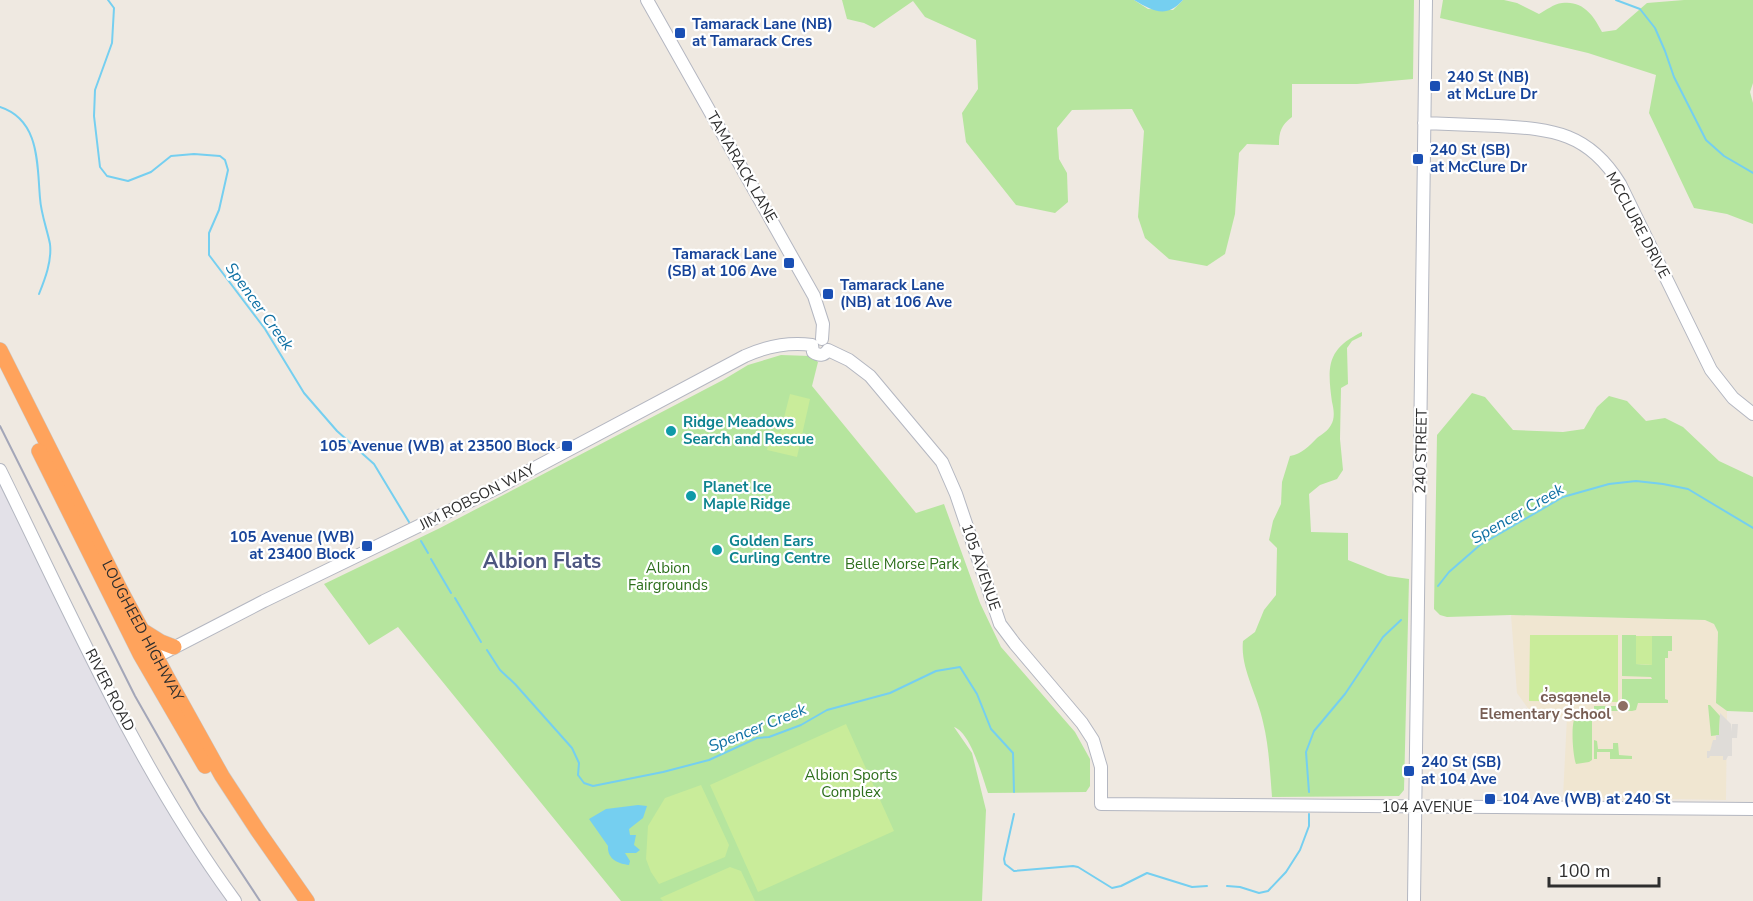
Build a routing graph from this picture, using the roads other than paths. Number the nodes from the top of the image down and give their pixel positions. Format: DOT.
graph roads {
  1 [pos="647,0"];
  2 [pos="1426,0"];
  3 [pos="1424,123"];
  4 [pos="821,345"];
  5 [pos="0,350"];
  6 [pos="0,371"];
  7 [pos="1753,414"];
  8 [pos="0,470"];
  9 [pos="142,628"];
  10 [pos="174,647"];
  11 [pos="150,660"];
  12 [pos="1101,804"];
  13 [pos="1414,807"];
  14 [pos="1753,809"];
  15 [pos="235,901"];
  16 [pos="295,901"];
  17 [pos="307,901"];
  18 [pos="1414,901"];
  1 -- 4 [label="street, TAMARACK LANE"];
  2 -- 3 [label="street, 240 STREET"];
  3 -- 7 [label="street, MCCLURE DRIVE"];
  3 -- 13 [label="street, 240 STREET"];
  4 -- 10 [label="street, JIM ROBSON WAY"];
  4 -- 12 [label="street, 105 AVENUE"];
  5 -- 9 [label="highway, LOUGHEED HIGHWAY"];
  6 -- 11 [label="highway, LOUGHEED HIGHWAY"];
  8 -- 15 [label="street, RIVER ROAD"];
  9 -- 10 [label="highway"];
  9 -- 11 [label="highway, LOUGHEED HIGHWAY"];
  10 -- 11 [label="street, JIM ROBSON WAY"];
  11 -- 16 [label="highway, LOUGHEED HIGHWAY"];
  11 -- 17 [label="highway, LOUGHEED HIGHWAY"];
  12 -- 13 [label="street, 104 AVENUE"];
  13 -- 14 [label="street, 104 AVENUE"];
  13 -- 18 [label="street, 240 STREET"];
}
